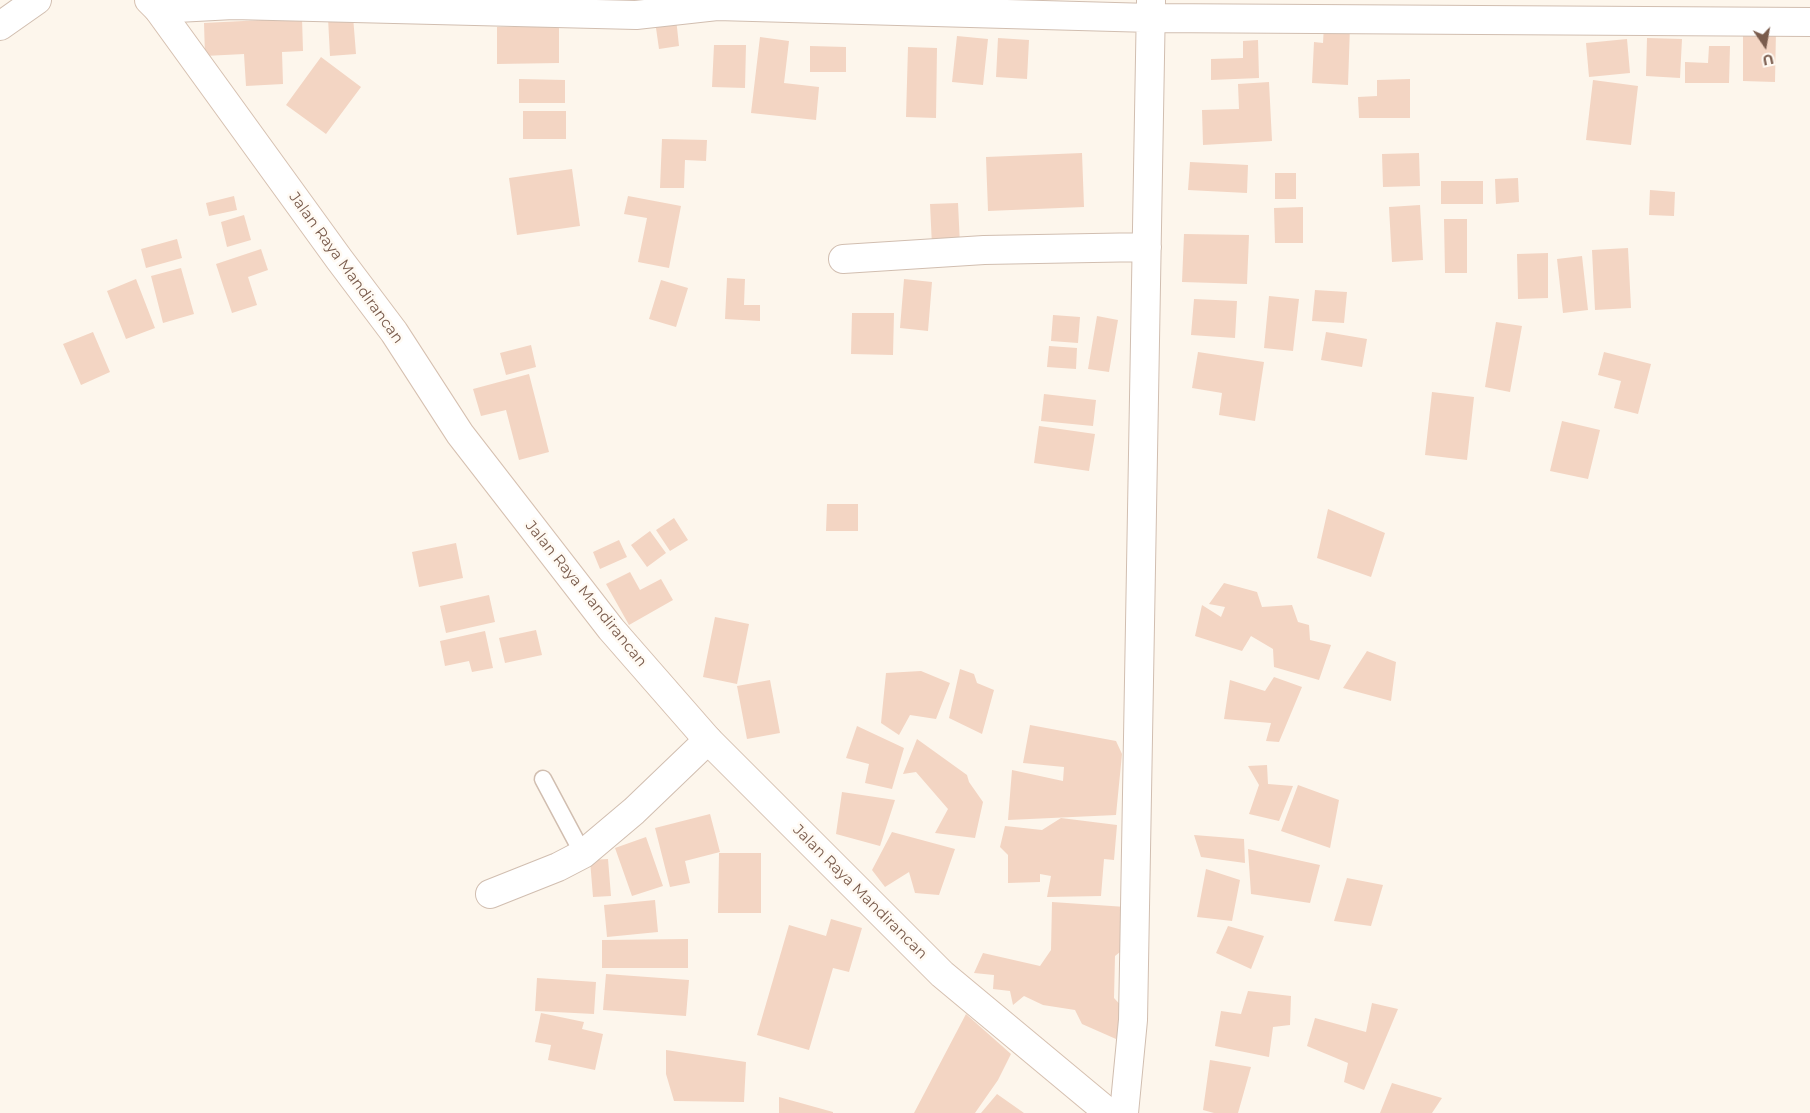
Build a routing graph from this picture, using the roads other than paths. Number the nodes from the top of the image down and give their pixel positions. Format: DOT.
graph roads {
  1 [pos="37,0"];
  2 [pos="717,3"];
  3 [pos="153,5"];
  4 [pos="1151,9"];
  5 [pos="1810,22"];
  6 [pos="0,26"];
  7 [pos="1147,247"];
  8 [pos="843,259"];
  9 [pos="708,740"];
  10 [pos="543,779"];
  11 [pos="583,854"];
  12 [pos="490,894"];
  13 [pos="1109,1113"];
  14 [pos="1124,1113"];
  1 -- 6 [label="street"];
  2 -- 3 [label="street"];
  2 -- 4 [label="street"];
  3 -- 9 [label="street, Jalan Raya Mandirancan"];
  4 -- 5 [label="street"];
  4 -- 7 [label="street"];
  7 -- 8 [label="street"];
  7 -- 14 [label="street"];
  9 -- 11 [label="street"];
  9 -- 13 [label="street, Jalan Raya Mandirancan"];
  10 -- 11 [label="lane"];
  11 -- 12 [label="street"];
}
